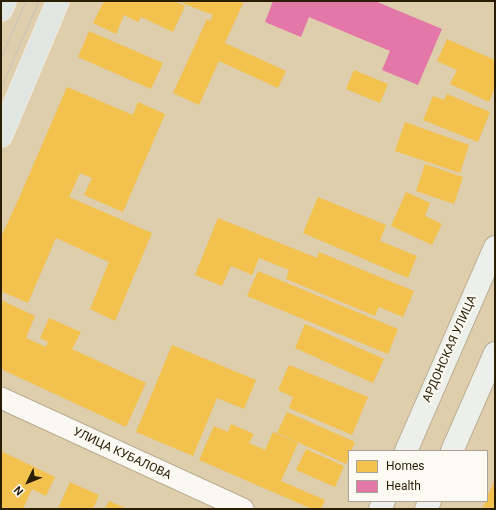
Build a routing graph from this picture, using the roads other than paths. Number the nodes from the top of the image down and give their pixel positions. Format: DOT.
graph roads {
  1 [pos="5,1"];
  2 [pos="58,1"];
  3 [pos="1,10"];
  4 [pos="1,136"];
  5 [pos="495,247"];
  6 [pos="495,353"];
  7 [pos="1,398"];
  8 [pos="406,450"];
  9 [pos="452,450"];
  10 [pos="242,509"];
  1 -- 3 [label="main road"];
  2 -- 4 [label="main road"];
  5 -- 8 [label="main road, АРДОНСКАЯ УЛИЦА"];
  6 -- 9 [label="main road"];
  7 -- 10 [label="street, УЛИЦА КУБАЛОВА"];
}
